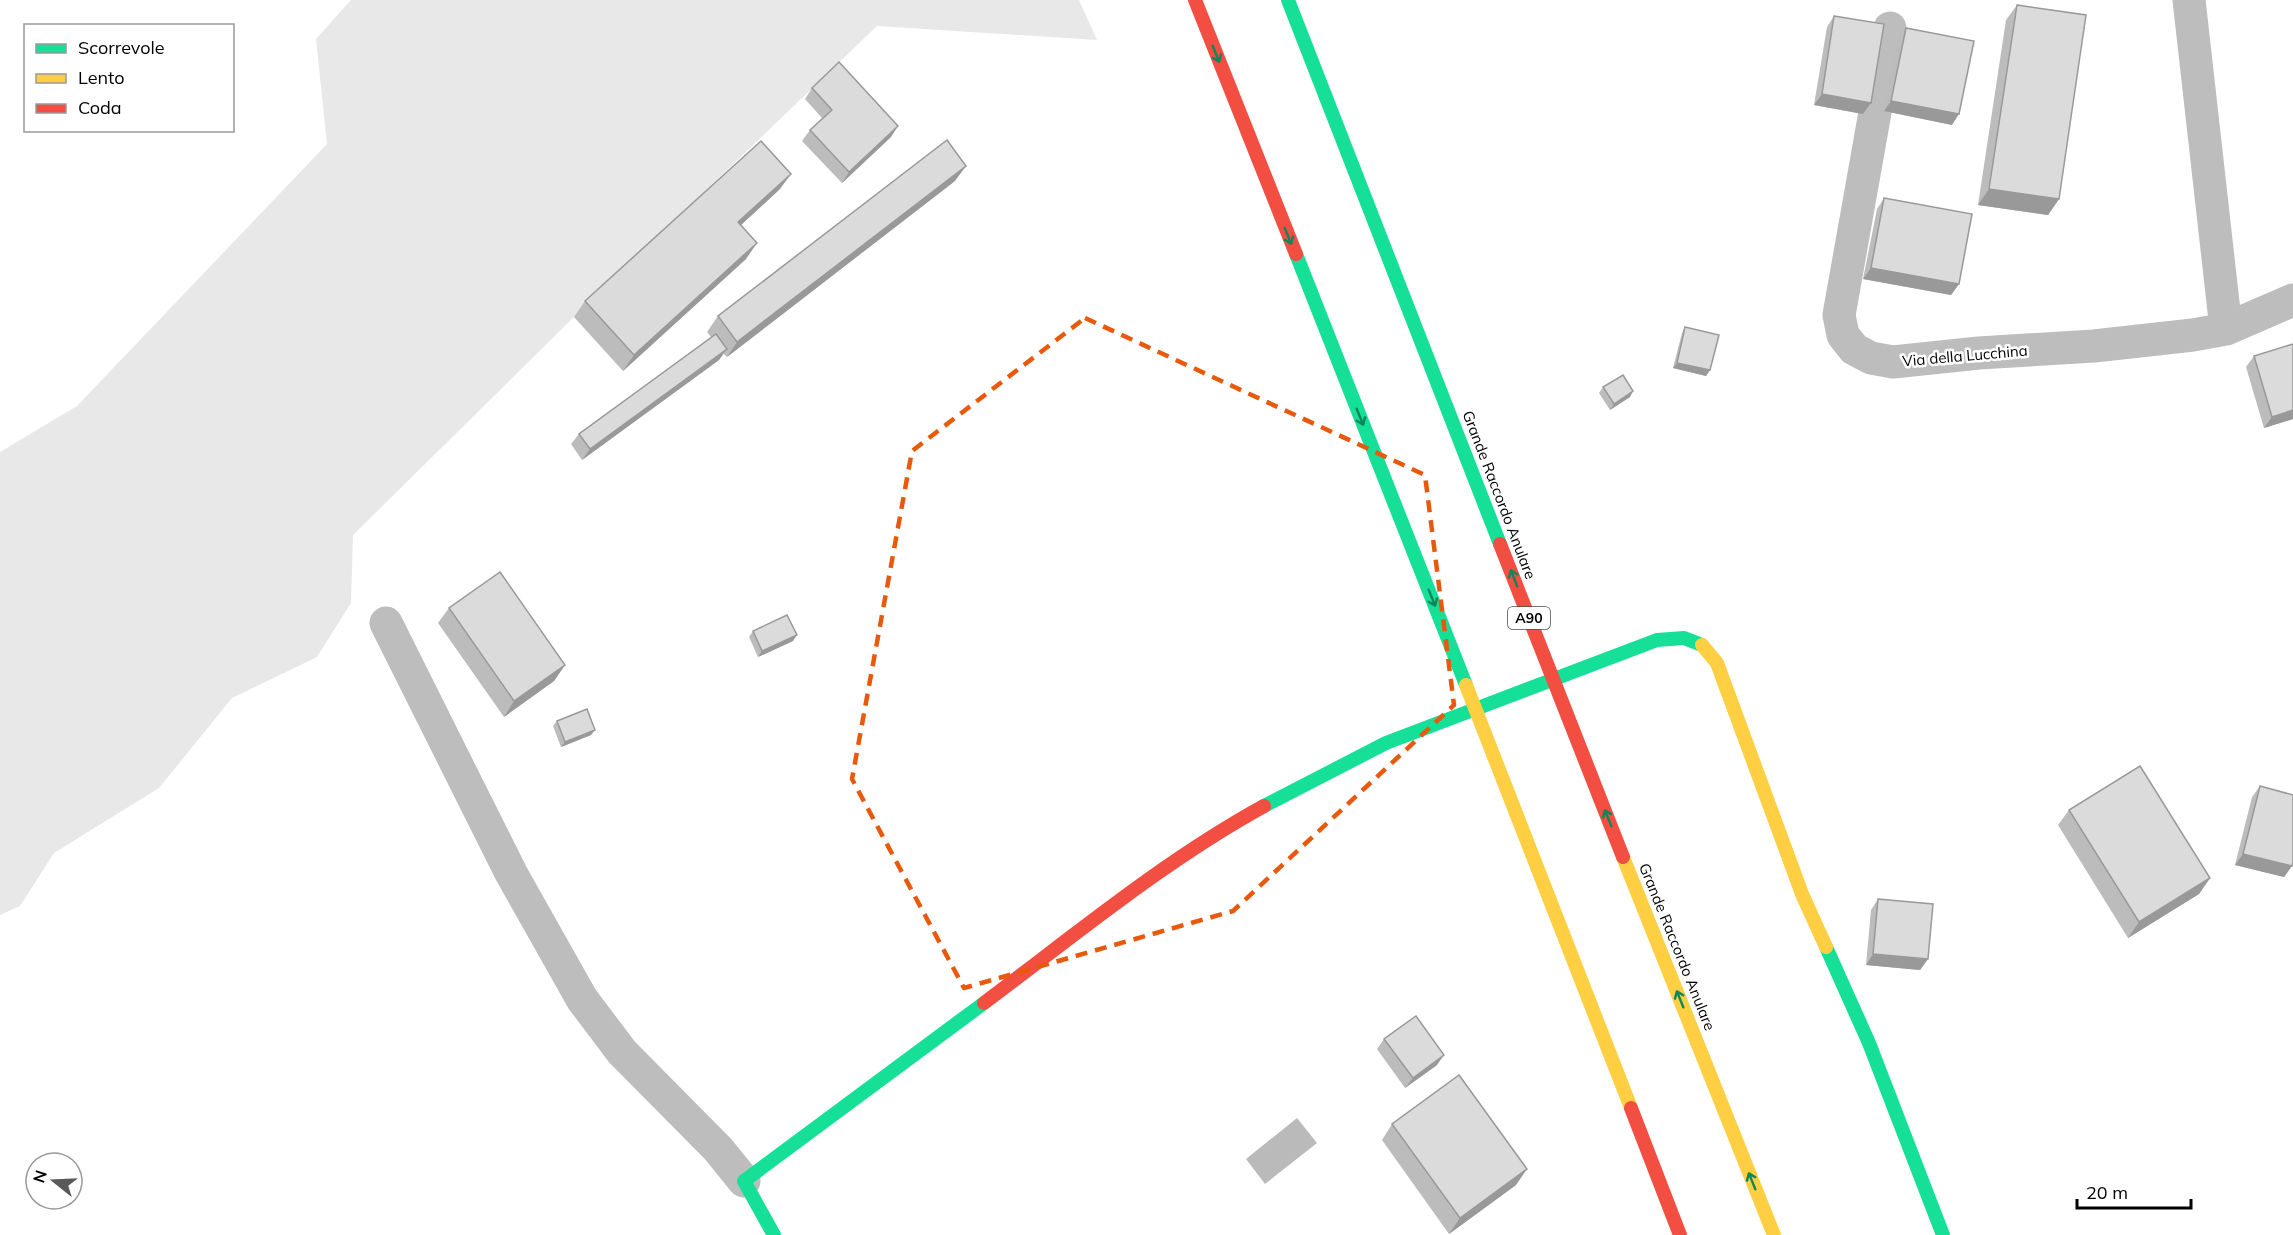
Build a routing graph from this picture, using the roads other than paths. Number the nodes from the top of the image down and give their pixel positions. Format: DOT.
graph roads {
  1 [pos="1195,0"];
  2 [pos="1288,0"];
  3 [pos="2189,0"];
  4 [pos="1890,28"];
  5 [pos="2293,300"];
  6 [pos="2226,329"];
  7 [pos="386,623"];
  8 [pos="744,1181"];
  9 [pos="774,1235"];
  10 [pos="1680,1235"];
  11 [pos="1774,1235"];
  12 [pos="1942,1235"];
  1 -- 10 [label="main road, one-way"];
  11 -- 2 [label="main road, Grande Raccordo Anulare / A90, one-way"];
  3 -- 6 [label="street"];
  4 -- 6 [label="street, Via della Lucchina"];
  5 -- 6 [label="street, Via della Lucchina"];
  7 -- 8 [label="street"];
  8 -- 9 [label="main road"];
  8 -- 12 [label="main road"];
}
